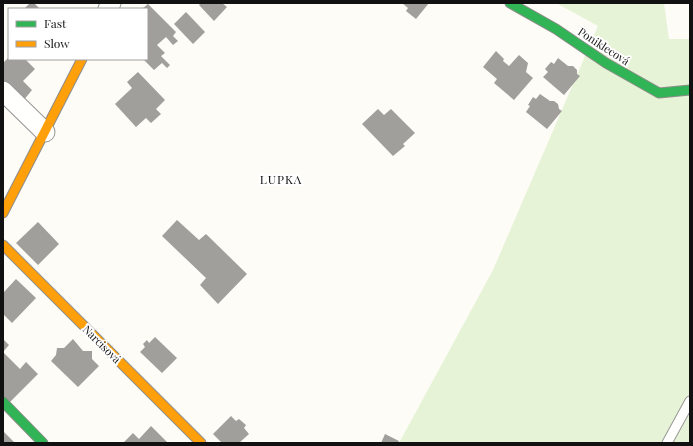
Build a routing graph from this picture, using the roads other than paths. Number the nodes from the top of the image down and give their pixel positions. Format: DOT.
graph roads {
  1 [pos="510,3"];
  2 [pos="81,60"];
  3 [pos="690,90"];
  4 [pos="3,91"];
  5 [pos="45,132"];
  6 [pos="3,213"];
  7 [pos="3,245"];
  8 [pos="690,401"];
  9 [pos="3,402"];
  10 [pos="43,443"];
  11 [pos="201,443"];
  12 [pos="667,443"];
  1 -- 3 [label="street, Poniklecová"];
  2 -- 5 [label="street"];
  4 -- 5 [label="street"];
  5 -- 6 [label="street"];
  7 -- 11 [label="street, Narcisová"];
  8 -- 12 [label="lane"];
  9 -- 10 [label="street"];
}
